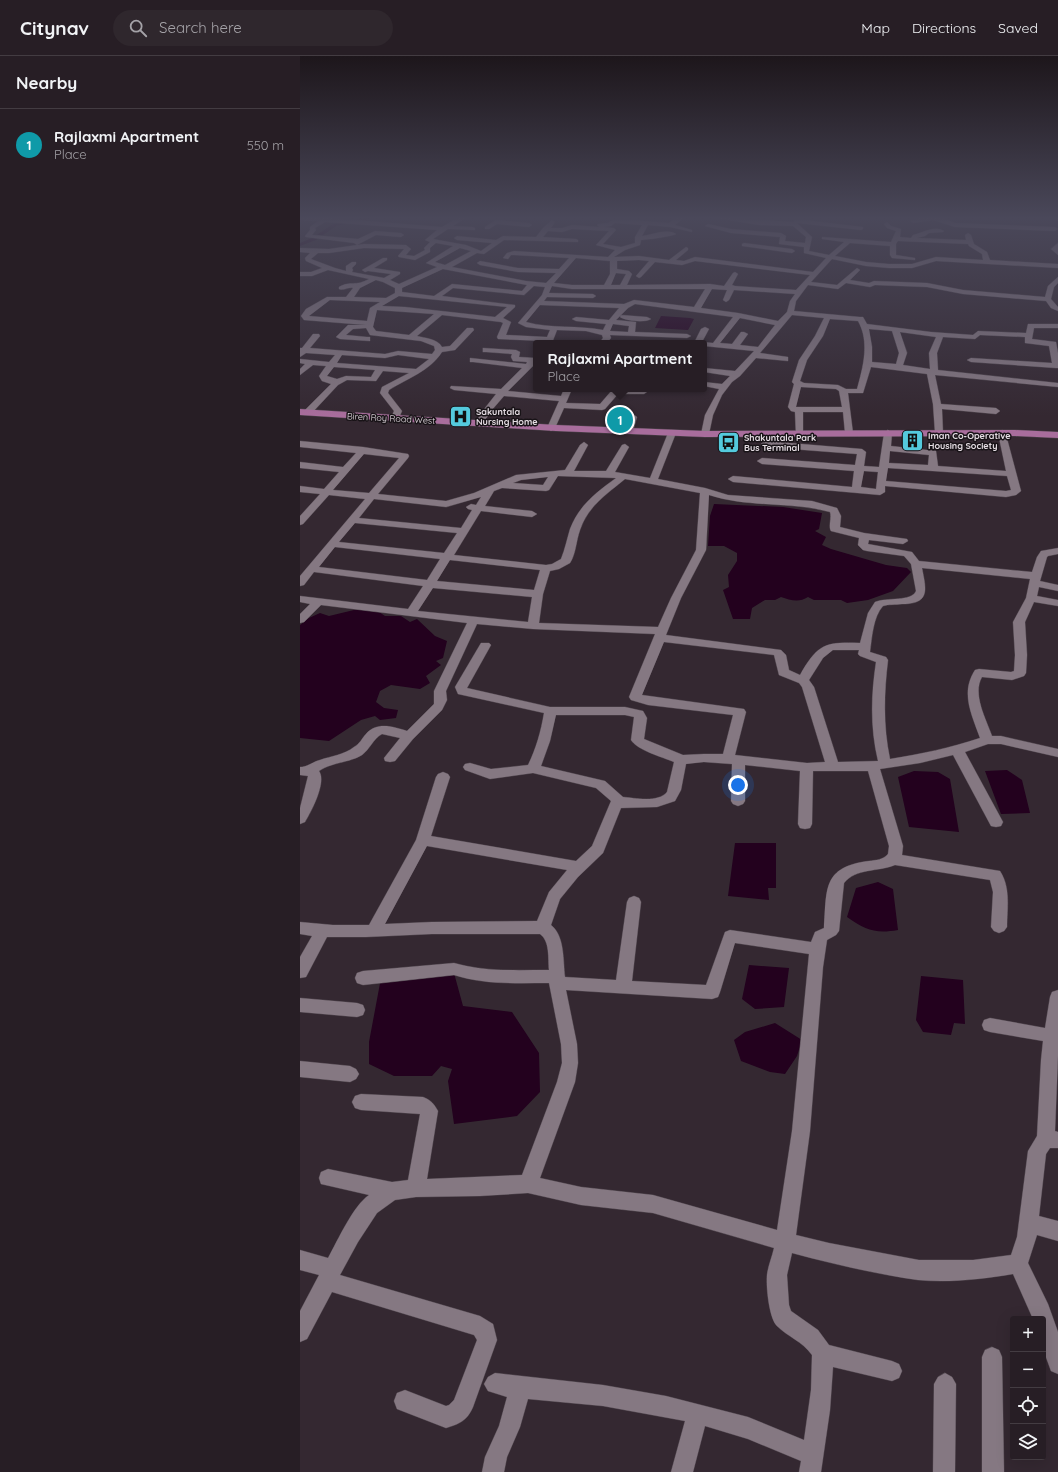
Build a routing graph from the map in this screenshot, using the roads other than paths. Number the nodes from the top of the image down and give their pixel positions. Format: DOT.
graph roads {
  1 [pos="367,283"];
  2 [pos="389,283"];
  3 [pos="408,283"];
  4 [pos="414,283"];
  5 [pos="455,283"];
  6 [pos="526,283"];
  7 [pos="608,283"];
  8 [pos="624,283"];
  9 [pos="731,283"];
  10 [pos="806,283"];
  11 [pos="840,283"];
  12 [pos="861,283"];
  13 [pos="874,283"];
  14 [pos="876,283"];
  15 [pos="1053,283"];
  16 [pos="532,284"];
  17 [pos="423,285"];
  18 [pos="550,285"];
  19 [pos="452,286"];
  20 [pos="607,286"];
  21 [pos="623,286"];
  22 [pos="671,286"];
  23 [pos="710,286"];
  24 [pos="358,287"];
  25 [pos="729,287"];
  26 [pos="341,288"];
  27 [pos="398,290"];
  28 [pos="798,292"];
  29 [pos="524,293"];
  30 [pos="544,295"];
  31 [pos="593,296"];
  32 [pos="348,298"];
  33 [pos="435,298"];
  34 [pos="1048,299"];
  35 [pos="388,300"];
  36 [pos="665,300"];
  37 [pos="726,300"];
  38 [pos="474,302"];
  39 [pos="322,303"];
  40 [pos="376,306"];
  41 [pos="525,306"];
  42 [pos="490,308"];
  43 [pos="624,308"];
  44 [pos="1058,309"];
  45 [pos="696,310"];
  46 [pos="440,313"];
  47 [pos="790,313"];
  48 [pos="529,315"];
  49 [pos="738,315"];
  50 [pos="617,316"];
  51 [pos="828,316"];
  52 [pos="497,319"];
  53 [pos="647,319"];
  54 [pos="370,322"];
  55 [pos="507,322"];
  56 [pos="577,322"];
  57 [pos="611,323"];
  58 [pos="780,324"];
  59 [pos="593,326"];
  60 [pos="864,326"];
  61 [pos="1058,326"];
  62 [pos="554,328"];
  63 [pos="705,329"];
  64 [pos="895,329"];
  65 [pos="470,330"];
  66 [pos="605,333"];
  67 [pos="631,334"];
  68 [pos="940,334"];
  69 [pos="316,336"];
  70 [pos="722,336"];
  71 [pos="410,338"];
  72 [pos="367,339"];
  73 [pos="537,340"];
  74 [pos="549,340"];
  75 [pos="605,340"];
  76 [pos="654,340"];
  77 [pos="688,340"];
  78 [pos="700,340"];
  79 [pos="1028,342"];
  80 [pos="707,344"];
  81 [pos="716,344"];
  82 [pos="735,346"];
  83 [pos="486,350"];
  84 [pos="301,352"];
  85 [pos="340,352"];
  86 [pos="757,352"];
  87 [pos="1057,353"];
  88 [pos="437,354"];
  89 [pos="785,359"];
  90 [pos="300,360"];
  91 [pos="473,360"];
  92 [pos="971,360"];
  93 [pos="312,362"];
  94 [pos="533,362"];
  95 [pos="868,364"];
  96 [pos="331,365"];
  97 [pos="1057,366"];
  98 [pos="898,367"];
  99 [pos="381,368"];
  100 [pos="707,370"];
  101 [pos="417,372"];
  102 [pos="933,372"];
  103 [pos="300,374"];
  104 [pos="737,374"];
  105 [pos="1058,375"];
  106 [pos="336,383"];
  107 [pos="707,384"];
  108 [pos="798,384"];
  109 [pos="1058,384"];
  110 [pos="724,387"];
  111 [pos="454,388"];
  112 [pos="844,391"];
  113 [pos="502,392"];
  114 [pos="567,392"];
  115 [pos="615,392"];
  116 [pos="562,402"];
  117 [pos="937,406"];
  118 [pos="799,410"];
  119 [pos="847,410"];
  120 [pos="996,411"];
  121 [pos="303,413"];
  122 [pos="633,417"];
  123 [pos="394,418"];
  124 [pos="479,423"];
  125 [pos="551,428"];
  126 [pos="629,431"];
  127 [pos="672,433"];
  128 [pos="849,433"];
  129 [pos="888,433"];
  130 [pos="939,433"];
  131 [pos="1002,433"];
  132 [pos="705,434"];
  133 [pos="799,434"];
  134 [pos="1058,435"];
  135 [pos="766,439"];
  136 [pos="300,444"];
  137 [pos="584,445"];
  138 [pos="625,447"];
  139 [pos="886,448"];
  140 [pos="363,450"];
  141 [pos="300,466"];
  142 [pos="860,468"];
  143 [pos="884,468"];
  144 [pos="933,469"];
  145 [pos="346,470"];
  146 [pos="760,471"];
  147 [pos="569,472"];
  148 [pos="555,473"];
  149 [pos="609,474"];
  150 [pos="1011,474"];
  151 [pos="624,476"];
  152 [pos="733,479"];
  153 [pos="653,481"];
  154 [pos="882,483"];
  155 [pos="502,485"];
  156 [pos="300,489"];
  157 [pos="490,489"];
  158 [pos="856,490"];
  159 [pos="705,491"];
  160 [pos="327,492"];
  161 [pos="372,497"];
  162 [pos="446,504"];
  163 [pos="478,508"];
  164 [pos="532,514"];
  165 [pos="302,517"];
  166 [pos="353,520"];
  167 [pos="464,531"];
  168 [pos="864,536"];
  169 [pos="903,541"];
  170 [pos="333,544"];
  171 [pos="1058,551"];
  172 [pos="447,556"];
  173 [pos="916,564"];
  174 [pos="546,568"];
  175 [pos="312,569"];
  176 [pos="1035,580"];
  177 [pos="300,583"];
  178 [pos="429,584"];
  179 [pos="1058,588"];
  180 [pos="538,594"];
  181 [pos="1031,598"];
  182 [pos="300,599"];
  183 [pos="319,601"];
  184 [pos="1058,603"];
  185 [pos="411,613"];
  186 [pos="300,620"];
  187 [pos="473,621"];
  188 [pos="533,626"];
  189 [pos="661,634"];
  190 [pos="486,645"];
  191 [pos="865,646"];
  192 [pos="454,661"];
  193 [pos="474,662"];
  194 [pos="803,680"];
  195 [pos="550,711"];
  196 [pos="409,736"];
  197 [pos="987,740"];
  198 [pos="957,750"];
  199 [pos="1058,753"];
  200 [pos="390,758"];
  201 [pos="682,760"];
  202 [pos="734,760"];
  203 [pos="879,765"];
  204 [pos="470,767"];
  205 [pos="807,767"];
  206 [pos="833,767"];
  207 [pos="533,769"];
  208 [pos="305,771"];
  209 [pos="443,777"];
  210 [pos="738,801"];
  211 [pos="620,802"];
  212 [pos="300,819"];
  213 [pos="996,822"];
  214 [pos="805,824"];
  215 [pos="423,840"];
  216 [pos="892,859"];
  217 [pos="579,867"];
  218 [pos="634,902"];
  219 [pos="999,927"];
  220 [pos="300,928"];
  221 [pos="542,928"];
  222 [pos="322,932"];
  223 [pos="374,932"];
  224 [pos="818,949"];
  225 [pos="300,972"];
  226 [pos="363,978"];
  227 [pos="557,979"];
  228 [pos="623,986"];
  229 [pos="1058,997"];
  230 [pos="300,1006"];
  231 [pos="358,1010"];
  232 [pos="990,1025"];
  233 [pos="1053,1036"];
  234 [pos="300,1069"];
  235 [pos="350,1074"];
  236 [pos="361,1102"];
  237 [pos="1052,1140"];
  238 [pos="328,1178"];
  239 [pos="528,1184"];
  240 [pos="416,1188"];
  241 [pos="392,1191"];
  242 [pos="1029,1223"];
  243 [pos="1058,1231"];
  244 [pos="784,1242"];
  245 [pos="300,1260"];
  246 [pos="1018,1264"];
  247 [pos="330,1275"];
  248 [pos="300,1332"];
  249 [pos="823,1354"];
  250 [pos="992,1357"];
  251 [pos="1058,1364"];
  252 [pos="892,1370"];
  253 [pos="495,1384"];
  254 [pos="945,1384"];
  255 [pos="520,1389"];
  256 [pos="405,1401"];
  257 [pos="698,1414"];
  258 [pos="812,1463"];
  259 [pos="493,1472"];
  260 [pos="682,1472"];
  261 [pos="944,1472"];
  262 [pos="993,1472"];
  1 -- 24 [label="street"];
  2 -- 27 [label="street"];
  3 -- 27 [label="street"];
  4 -- 17 [label="street"];
  5 -- 19 [label="street"];
  6 -- 16 [label="street"];
  7 -- 20 [label="street"];
  8 -- 21 [label="street"];
  9 -- 25 [label="street"];
  10 -- 11 [label="street"];
  10 -- 28 [label="street"];
  12 -- 13 [label="street"];
  14 -- 34 [label="street"];
  15 -- 34 [label="street"];
  16 -- 18 [label="street"];
  16 -- 29 [label="street"];
  18 -- 20 [label="street"];
  18 -- 30 [label="street"];
  19 -- 29 [label="street"];
  19 -- 33 [label="street"];
  20 -- 21 [label="street"];
  21 -- 22 [label="street"];
  22 -- 23 [label="street"];
  22 -- 36 [label="street"];
  23 -- 25 [label="street"];
  23 -- 45 [label="street"];
  24 -- 26 [label="street"];
  24 -- 32 [label="street"];
  25 -- 28 [label="street"];
  25 -- 37 [label="street"];
  27 -- 33 [label="street"];
  27 -- 35 [label="street"];
  28 -- 47 [label="street"];
  29 -- 41 [label="street"];
  30 -- 31 [label="street"];
  30 -- 41 [label="street"];
  32 -- 35 [label="street"];
  32 -- 39 [label="street"];
  33 -- 38 [label="street"];
  34 -- 44 [label="street"];
  35 -- 40 [label="street"];
  36 -- 43 [label="street"];
  36 -- 45 [label="street"];
  38 -- 41 [label="street"];
  38 -- 42 [label="street"];
  39 -- 40 [label="street"];
  39 -- 54 [label="street"];
  40 -- 46 [label="street"];
  40 -- 54 [label="street"];
  41 -- 43 [label="street"];
  41 -- 48 [label="street"];
  41 -- 52 [label="street"];
  43 -- 50 [label="street"];
  45 -- 49 [label="street"];
  46 -- 52 [label="street"];
  46 -- 71 [label="street"];
  47 -- 51 [label="street"];
  47 -- 58 [label="street"];
  48 -- 55 [label="street"];
  48 -- 62 [label="street"];
  49 -- 58 [label="street"];
  49 -- 70 [label="street"];
  50 -- 53 [label="street"];
  50 -- 57 [label="street"];
  51 -- 60 [label="street"];
  51 -- 108 [label="street"];
  52 -- 55 [label="street"];
  54 -- 71 [label="street"];
  54 -- 72 [label="street"];
  55 -- 73 [label="street"];
  56 -- 59 [label="street"];
  57 -- 59 [label="street"];
  57 -- 66 [label="street"];
  57 -- 67 [label="street"];
  58 -- 86 [label="street"];
  59 -- 62 [label="street"];
  59 -- 66 [label="street"];
  60 -- 64 [label="street"];
  60 -- 95 [label="street"];
  61 -- 79 [label="street"];
  62 -- 74 [label="street"];
  63 -- 78 [label="street"];
  64 -- 68 [label="street"];
  64 -- 98 [label="street"];
  65 -- 88 [label="street"];
  66 -- 67 [label="street"];
  66 -- 75 [label="street"];
  67 -- 76 [label="street"];
  68 -- 79 [label="street"];
  68 -- 102 [label="street"];
  69 -- 84 [label="street"];
  70 -- 81 [label="street"];
  70 -- 82 [label="street"];
  71 -- 88 [label="street"];
  76 -- 77 [label="street"];
  79 -- 87 [label="street"];
  80 -- 81 [label="street"];
  81 -- 82 [label="street"];
  82 -- 86 [label="street"];
  83 -- 94 [label="street"];
  84 -- 85 [label="street"];
  85 -- 88 [label="street"];
  85 -- 96 [label="street"];
  86 -- 89 [label="street"];
  86 -- 104 [label="street"];
  87 -- 97 [label="street"];
  88 -- 101 [label="street"];
  90 -- 93 [label="street"];
  91 -- 94 [label="street"];
  92 -- 97 [label="street"];
  93 -- 96 [label="street"];
  93 -- 103 [label="street"];
  94 -- 113 [label="street"];
  95 -- 98 [label="street"];
  95 -- 112 [label="street"];
  96 -- 99 [label="street"];
  96 -- 106 [label="street"];
  97 -- 105 [label="street"];
  98 -- 102 [label="street"];
  99 -- 101 [label="street"];
  99 -- 106 [label="street"];
  100 -- 104 [label="street"];
  101 -- 123 [label="street"];
  102 -- 109 [label="street"];
  102 -- 117 [label="street"];
  104 -- 110 [label="street"];
  106 -- 121 [label="street"];
  107 -- 110 [label="street"];
  108 -- 112 [label="street"];
  108 -- 118 [label="street"];
  110 -- 132 [label="street"];
  111 -- 113 [label="street"];
  112 -- 119 [label="street"];
  113 -- 116 [label="street"];
  113 -- 124 [label="street"];
  114 -- 116 [label="street"];
  115 -- 116 [label="street"];
  116 -- 125 [label="street"];
  117 -- 120 [label="street"];
  117 -- 130 [label="street"];
  118 -- 119 [label="street"];
  118 -- 133 [label="street"];
  119 -- 128 [label="street"];
  121 -- 123 [label="main road, Biren Roy Road West"];
  122 -- 126 [label="street"];
  123 -- 124 [label="main road, Biren Roy Road West"];
  124 -- 125 [label="main road, Biren Roy Road West"];
  125 -- 126 [label="main road, Biren Roy Road West"];
  126 -- 127 [label="main road, Biren Roy Road West"];
  127 -- 132 [label="main road, Biren Roy Road West"];
  127 -- 153 [label="street"];
  128 -- 129 [label="main road, Biren Roy Road West"];
  128 -- 133 [label="main road, Biren Roy Road West"];
  129 -- 130 [label="main road, Biren Roy Road West"];
  129 -- 139 [label="street"];
  130 -- 131 [label="main road, Biren Roy Road West"];
  131 -- 134 [label="main road, Biren Roy Road West"];
  131 -- 150 [label="street"];
  132 -- 135 [label="main road, Biren Roy Road West"];
  133 -- 135 [label="main road, Biren Roy Road West"];
  135 -- 142 [label="street"];
  135 -- 146 [label="street"];
  136 -- 140 [label="street"];
  137 -- 147 [label="street"];
  138 -- 149 [label="street"];
  139 -- 143 [label="street"];
  139 -- 144 [label="street"];
  140 -- 145 [label="street"];
  140 -- 161 [label="street"];
  141 -- 145 [label="street"];
  142 -- 143 [label="street"];
  142 -- 146 [label="street"];
  142 -- 158 [label="street"];
  143 -- 144 [label="street"];
  143 -- 154 [label="street"];
  144 -- 150 [label="street"];
  145 -- 160 [label="street"];
  146 -- 152 [label="street"];
  146 -- 158 [label="street"];
  147 -- 148 [label="street"];
  147 -- 149 [label="street"];
  148 -- 155 [label="street"];
  148 -- 155 [label="street"];
  149 -- 151 [label="street"];
  150 -- 154 [label="street"];
  151 -- 153 [label="street"];
  151 -- 174 [label="street"];
  153 -- 159 [label="street"];
  154 -- 158 [label="street"];
  155 -- 157 [label="street"];
  156 -- 160 [label="street"];
  157 -- 162 [label="street"];
  157 -- 163 [label="street"];
  159 -- 168 [label="street"];
  159 -- 189 [label="street"];
  160 -- 161 [label="street"];
  160 -- 165 [label="street"];
  161 -- 162 [label="street"];
  161 -- 166 [label="street"];
  162 -- 163 [label="street"];
  163 -- 164 [label="street"];
  163 -- 167 [label="street"];
  166 -- 167 [label="street"];
  166 -- 170 [label="street"];
  167 -- 172 [label="street"];
  168 -- 169 [label="street"];
  168 -- 173 [label="street"];
  170 -- 172 [label="street"];
  170 -- 175 [label="street"];
  171 -- 176 [label="street"];
  172 -- 174 [label="street"];
  172 -- 178 [label="street"];
  173 -- 176 [label="street"];
  173 -- 191 [label="street"];
  174 -- 180 [label="street"];
  175 -- 177 [label="street"];
  175 -- 178 [label="street"];
  176 -- 179 [label="street"];
  176 -- 181 [label="street"];
  178 -- 180 [label="street"];
  178 -- 185 [label="street"];
  180 -- 188 [label="street"];
  181 -- 184 [label="street"];
  181 -- 197 [label="street"];
  182 -- 183 [label="street"];
  183 -- 185 [label="street"];
  183 -- 186 [label="street"];
  185 -- 187 [label="street"];
  187 -- 188 [label="street"];
  187 -- 192 [label="street"];
  188 -- 189 [label="street"];
  189 -- 194 [label="street"];
  189 -- 202 [label="street"];
  190 -- 193 [label="street"];
  191 -- 194 [label="street"];
  191 -- 203 [label="street"];
  192 -- 193 [label="street"];
  192 -- 196 [label="street"];
  193 -- 195 [label="street"];
  194 -- 206 [label="street"];
  195 -- 201 [label="street"];
  195 -- 207 [label="street"];
  196 -- 200 [label="street"];
  196 -- 208 [label="street"];
  197 -- 198 [label="street"];
  197 -- 199 [label="street"];
  198 -- 203 [label="street"];
  198 -- 213 [label="street"];
  201 -- 202 [label="street"];
  201 -- 211 [label="street"];
  202 -- 205 [label="street"];
  202 -- 210 [label="street"];
  203 -- 206 [label="street"];
  203 -- 216 [label="street"];
  204 -- 207 [label="street"];
  205 -- 206 [label="street"];
  205 -- 214 [label="street"];
  207 -- 211 [label="street"];
  208 -- 212 [label="street"];
  209 -- 215 [label="street"];
  211 -- 217 [label="street"];
  215 -- 217 [label="street"];
  215 -- 223 [label="street"];
  216 -- 219 [label="street"];
  216 -- 224 [label="street"];
  217 -- 221 [label="street"];
  218 -- 228 [label="street"];
  220 -- 222 [label="street"];
  221 -- 223 [label="street"];
  221 -- 227 [label="street"];
  222 -- 223 [label="street"];
  222 -- 225 [label="street"];
  224 -- 228 [label="street"];
  224 -- 244 [label="street"];
  226 -- 227 [label="street"];
  227 -- 228 [label="street"];
  227 -- 239 [label="street"];
  229 -- 233 [label="street"];
  230 -- 231 [label="street"];
  232 -- 233 [label="street"];
  233 -- 237 [label="street"];
  234 -- 235 [label="street"];
  236 -- 240 [label="street"];
  237 -- 242 [label="street"];
  238 -- 241 [label="street"];
  239 -- 240 [label="street"];
  239 -- 244 [label="street"];
  240 -- 241 [label="street"];
  241 -- 247 [label="street"];
  242 -- 243 [label="street"];
  242 -- 246 [label="street"];
  244 -- 246 [label="street"];
  244 -- 249 [label="street"];
  245 -- 247 [label="street"];
  246 -- 251 [label="street"];
  247 -- 248 [label="street"];
  247 -- 256 [label="street"];
  249 -- 252 [label="street"];
  249 -- 258 [label="street"];
  250 -- 262 [label="street"];
  253 -- 255 [label="street"];
  254 -- 261 [label="street"];
  255 -- 257 [label="street"];
  255 -- 259 [label="street"];
  257 -- 258 [label="street"];
  257 -- 260 [label="street"];
}
